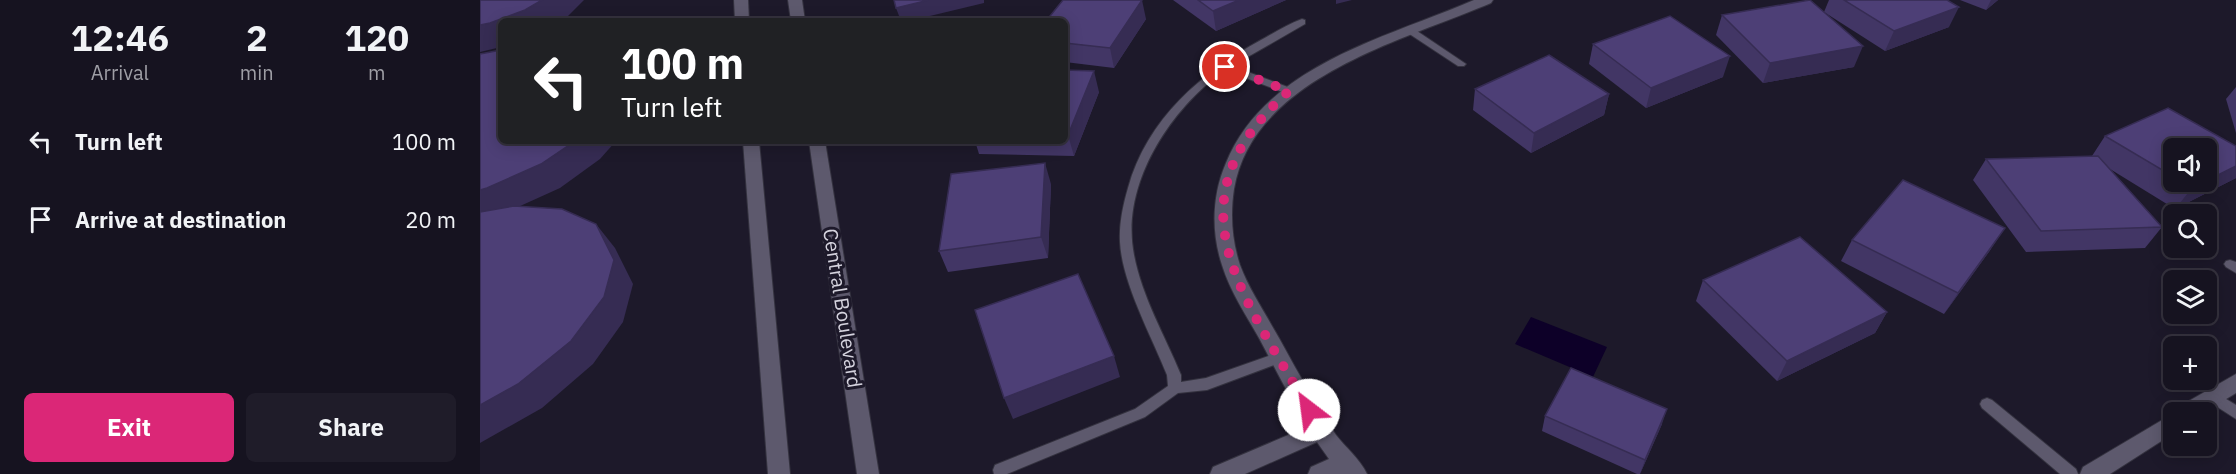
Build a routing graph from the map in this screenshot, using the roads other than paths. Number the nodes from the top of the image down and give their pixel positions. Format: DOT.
graph roads {
  1 [pos="741,0"];
  2 [pos="795,0"];
  3 [pos="1483,1"];
  4 [pos="742,18"];
  5 [pos="798,18"];
  6 [pos="1302,22"];
  7 [pos="1411,31"];
  8 [pos="1461,64"];
  9 [pos="1225,67"];
  10 [pos="1289,91"];
  11 [pos="751,144"];
  12 [pos="817,144"];
  13 [pos="1280,357"];
  14 [pos="2236,382"];
  15 [pos="1175,388"];
  16 [pos="2213,397"];
  17 [pos="2205,402"];
  18 [pos="1987,404"];
  19 [pos="2236,413"];
  20 [pos="2163,429"];
  21 [pos="1322,430"];
  22 [pos="1350,468"];
  23 [pos="1000,470"];
  24 [pos="779,474"];
  25 [pos="868,474"];
  26 [pos="1221,474"];
  27 [pos="1319,474"];
  28 [pos="2071,474"];
  29 [pos="2091,474"];
  1 -- 4 [label="street"];
  2 -- 5 [label="street"];
  3 -- 7 [label="street"];
  6 -- 9 [label="lane"];
  7 -- 8 [label="lane"];
  7 -- 10 [label="street"];
  9 -- 10 [label="lane"];
  9 -- 15 [label="lane"];
  10 -- 13 [label="street"];
  11 -- 24 [label="street"];
  12 -- 25 [label="street, Central Boulevard"];
  13 -- 15 [label="lane"];
  13 -- 21 [label="street"];
  14 -- 16 [label="street"];
  15 -- 23 [label="lane"];
  16 -- 17 [label="street"];
  16 -- 19 [label="lane"];
  18 -- 28 [label="lane"];
  20 -- 29 [label="street"];
  21 -- 22 [label="street"];
  21 -- 26 [label="street"];
  22 -- 27 [label="street"];
}
